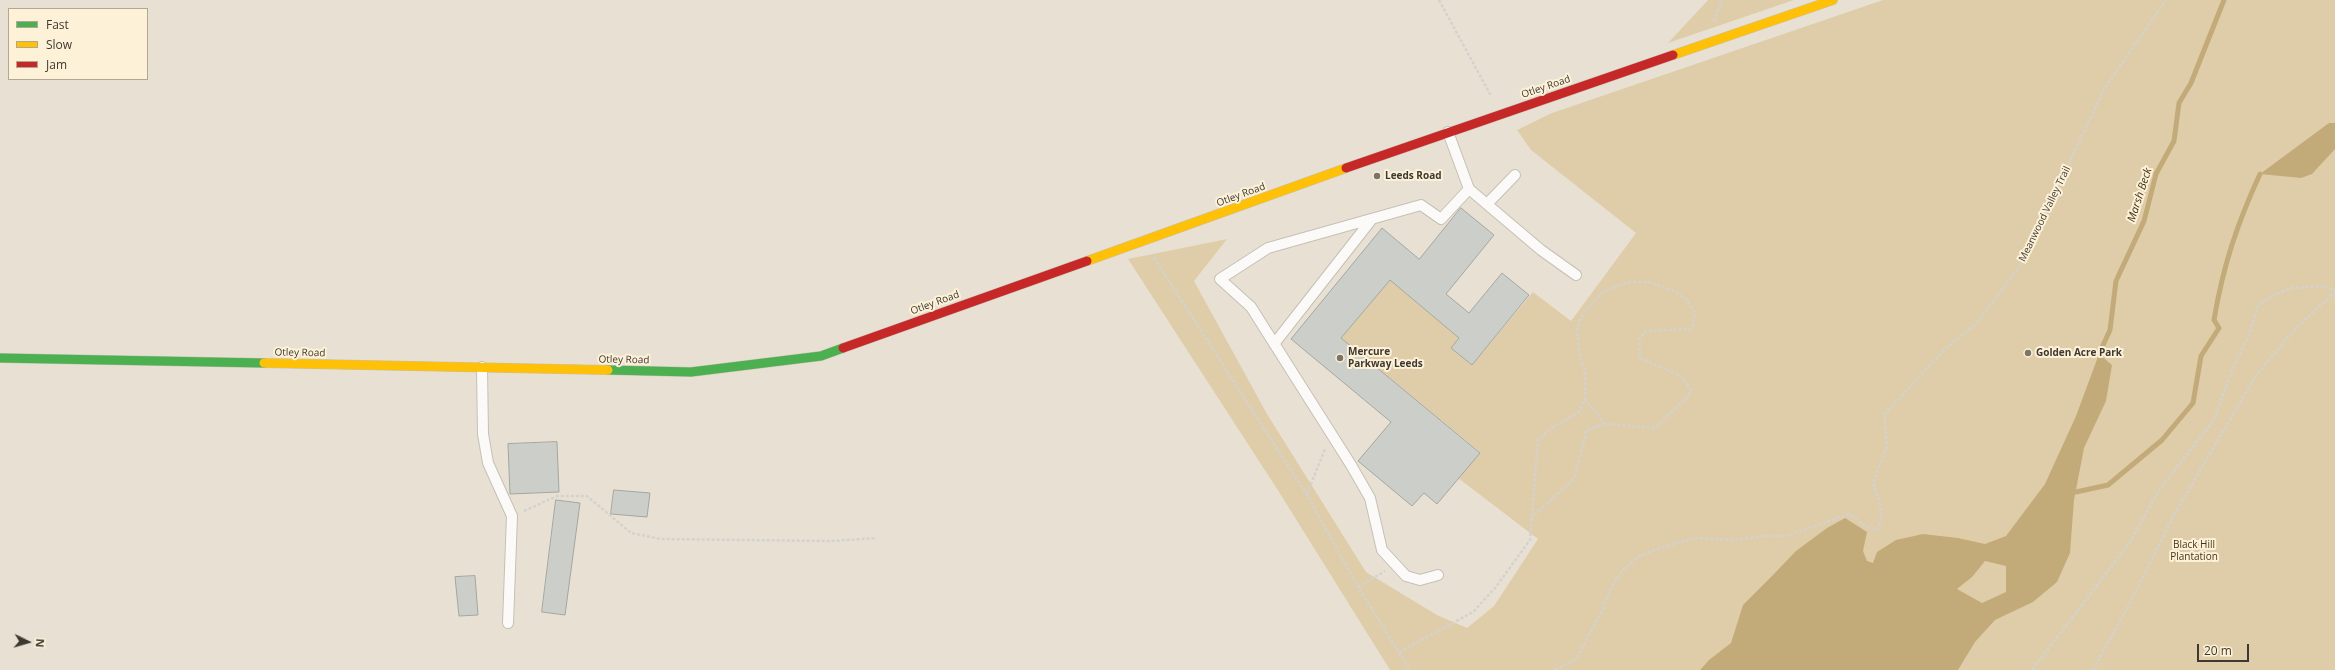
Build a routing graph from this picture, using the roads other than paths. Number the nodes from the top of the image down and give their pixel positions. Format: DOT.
graph roads {
  1 [pos="1833,0"];
  2 [pos="1448,132"];
  3 [pos="1515,175"];
  4 [pos="1469,189"];
  5 [pos="1487,204"];
  6 [pos="1372,219"];
  7 [pos="1576,276"];
  8 [pos="1274,344"];
  9 [pos="0,358"];
  10 [pos="482,367"];
  11 [pos="1438,575"];
  12 [pos="508,624"];
  1 -- 2 [label="highway, Otley Road"];
  2 -- 4 [label="lane"];
  2 -- 10 [label="highway, Otley Road"];
  3 -- 5 [label="lane"];
  4 -- 5 [label="lane"];
  4 -- 6 [label="lane"];
  5 -- 7 [label="lane"];
  6 -- 8 [label="lane"];
  6 -- 8 [label="lane"];
  8 -- 11 [label="lane"];
  9 -- 10 [label="highway, Otley Road"];
  10 -- 12 [label="lane"];
}
